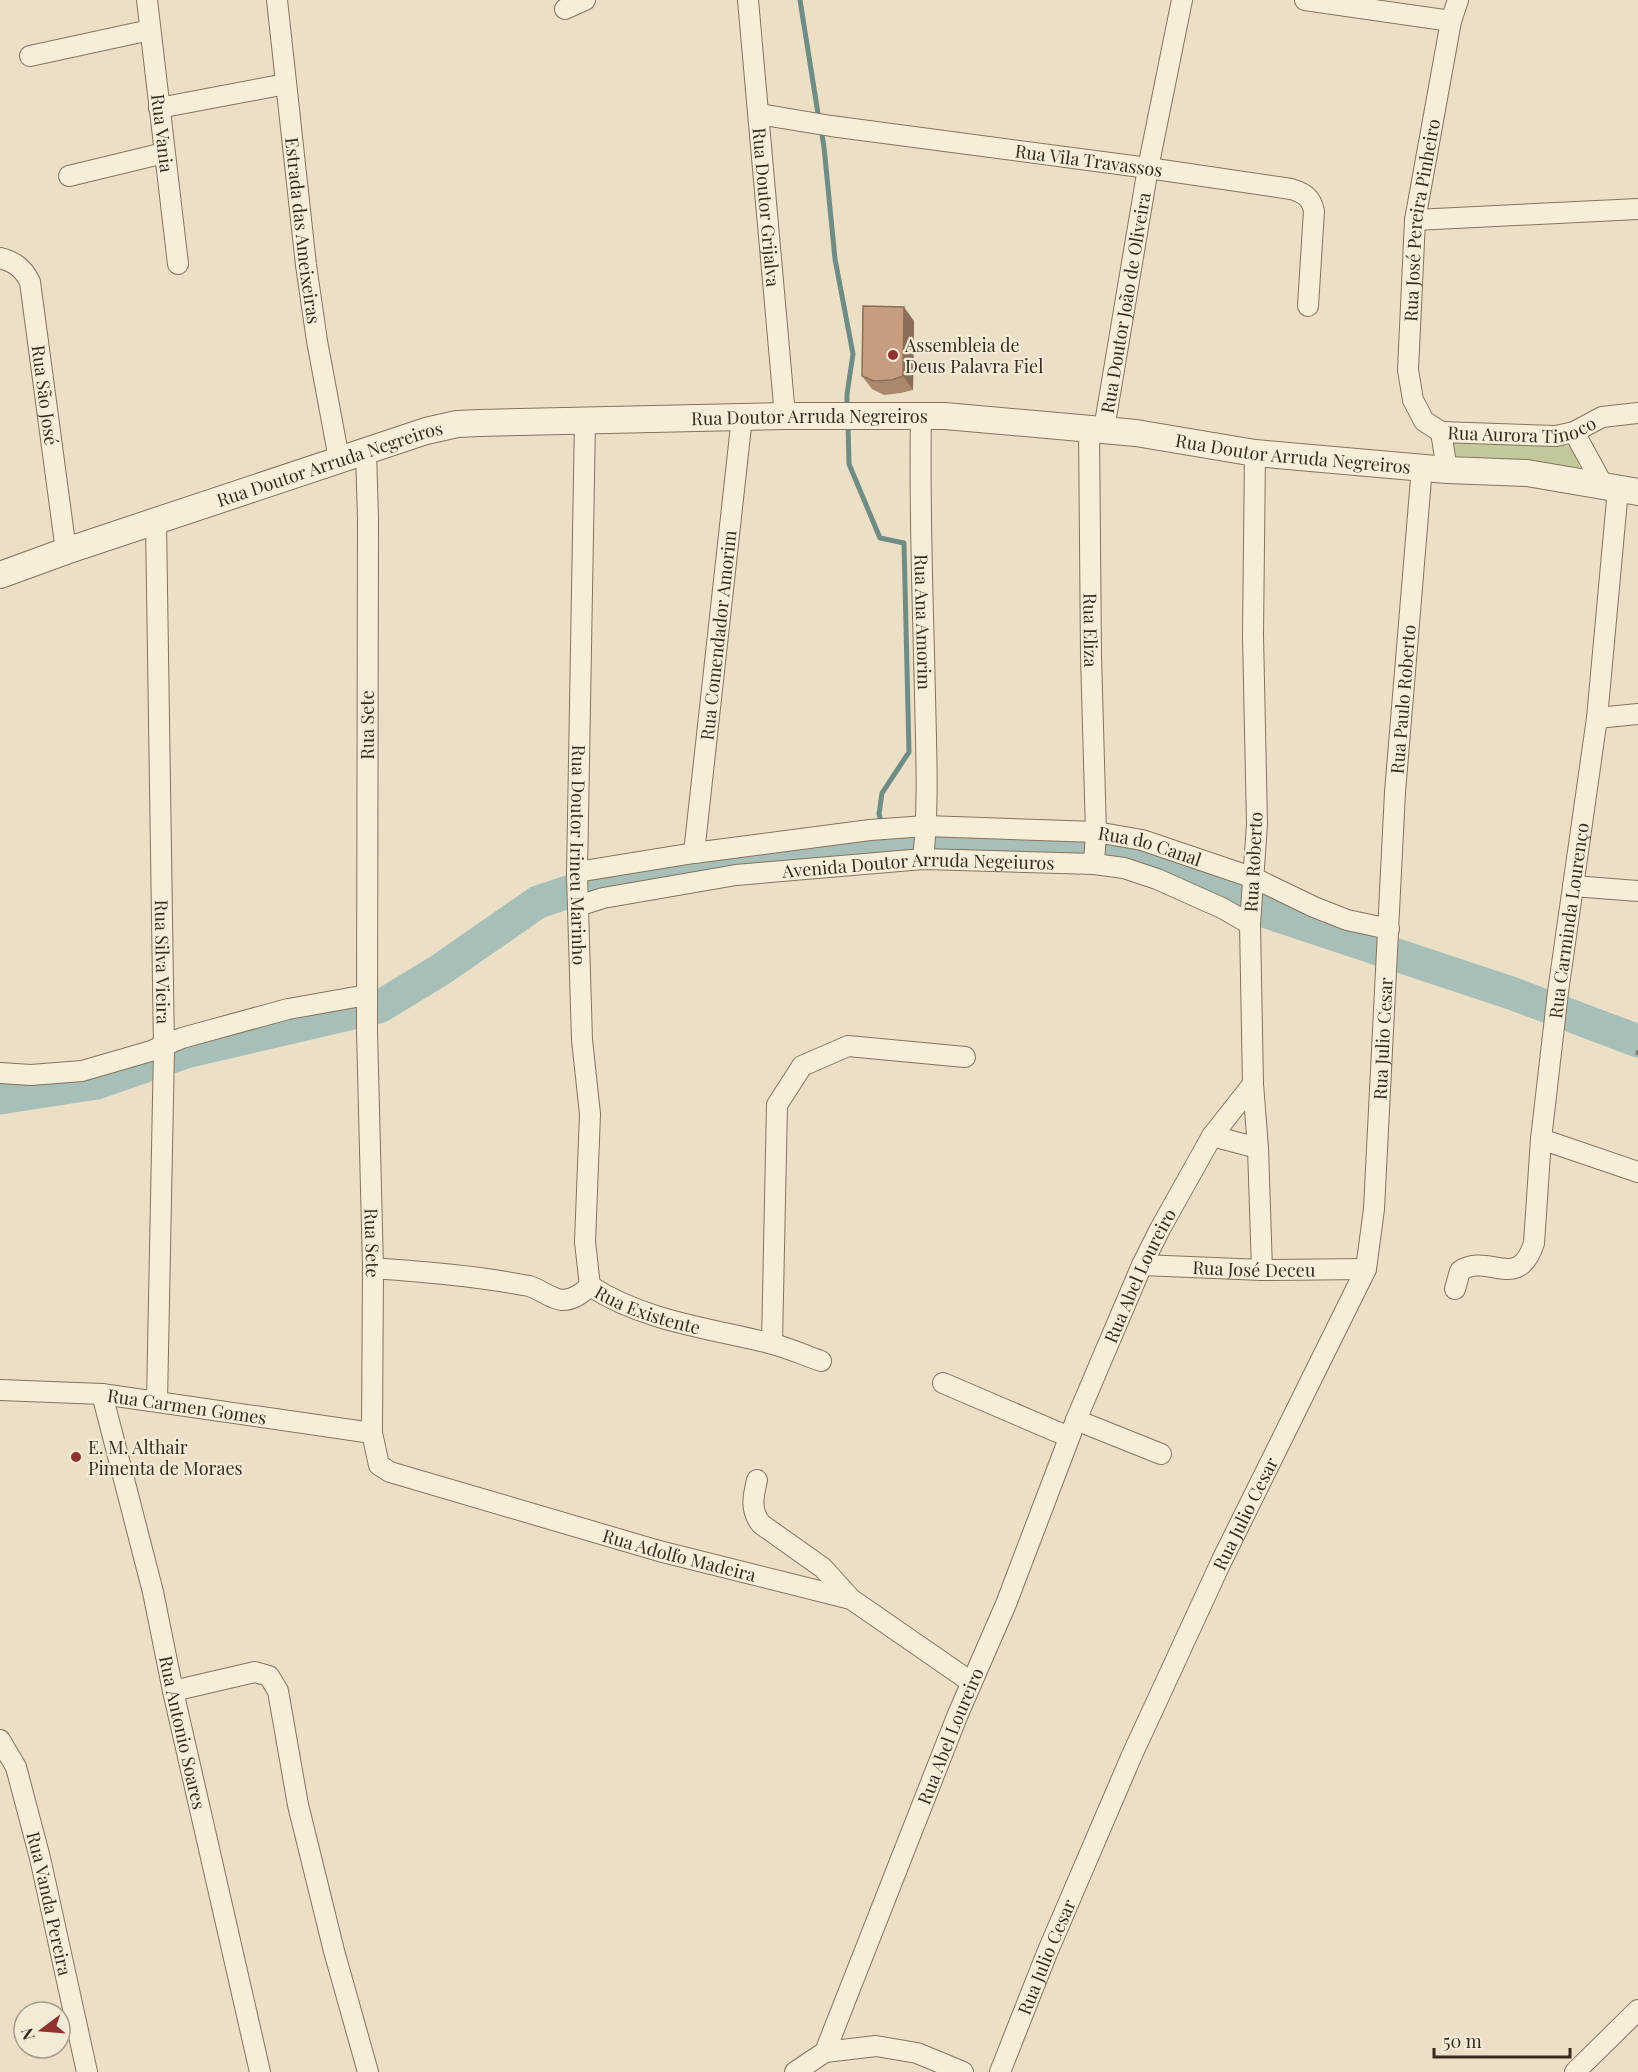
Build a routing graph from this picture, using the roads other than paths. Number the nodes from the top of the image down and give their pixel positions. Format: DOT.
graph roads {
  1 [pos="147,0"];
  2 [pos="277,0"];
  3 [pos="585,0"];
  4 [pos="748,0"];
  5 [pos="1182,0"];
  6 [pos="1305,0"];
  7 [pos="1458,0"];
  8 [pos="565,9"];
  9 [pos="1451,21"];
  10 [pos="150,30"];
  11 [pos="30,56"];
  12 [pos="286,84"];
  13 [pos="159,108"];
  14 [pos="759,114"];
  15 [pos="164,153"];
  16 [pos="1148,168"];
  17 [pos="69,176"];
  18 [pos="1638,209"];
  19 [pos="1415,220"];
  20 [pos="0,258"];
  21 [pos="178,264"];
  22 [pos="1308,306"];
  23 [pos="1638,413"];
  24 [pos="785,416"];
  25 [pos="921,416"];
  26 [pos="742,417"];
  27 [pos="585,421"];
  28 [pos="1096,429"];
  29 [pos="1441,432"];
  30 [pos="1574,432"];
  31 [pos="366,451"];
  32 [pos="1255,453"];
  33 [pos="339,459"];
  34 [pos="1435,469"];
  35 [pos="1620,490"];
  36 [pos="156,522"];
  37 [pos="66,551"];
  38 [pos="0,575"];
  39 [pos="1638,714"];
  40 [pos="1598,718"];
  41 [pos="926,827"];
  42 [pos="896,829"];
  43 [pos="1096,834"];
  44 [pos="694,853"];
  45 [pos="923,858"];
  46 [pos="1094,861"];
  47 [pos="577,873"];
  48 [pos="1254,880"];
  49 [pos="1574,886"];
  50 [pos="1638,891"];
  51 [pos="578,905"];
  52 [pos="1250,919"];
  53 [pos="1389,931"];
  54 [pos="367,998"];
  55 [pos="164,1047"];
  56 [pos="965,1057"];
  57 [pos="0,1073"];
  58 [pos="1253,1084"];
  59 [pos="1212,1136"];
  60 [pos="1541,1139"];
  61 [pos="1258,1148"];
  62 [pos="1638,1172"];
  63 [pos="1142,1265"];
  64 [pos="373,1268"];
  65 [pos="1366,1269"];
  66 [pos="1262,1270"];
  67 [pos="590,1286"];
  68 [pos="1455,1289"];
  69 [pos="772,1343"];
  70 [pos="821,1361"];
  71 [pos="943,1383"];
  72 [pos="0,1390"];
  73 [pos="102,1394"];
  74 [pos="157,1401"];
  75 [pos="1073,1429"];
  76 [pos="372,1433"];
  77 [pos="376,1454"];
  78 [pos="1161,1454"];
  79 [pos="757,1480"];
  80 [pos="851,1599"];
  81 [pos="971,1682"];
  82 [pos="173,1691"];
  83 [pos="0,1740"];
  84 [pos="1638,2010"];
  85 [pos="825,2052"];
  86 [pos="87,2072"];
  87 [pos="260,2072"];
  88 [pos="368,2072"];
  89 [pos="795,2072"];
  90 [pos="963,2072"];
  91 [pos="1000,2072"];
  92 [pos="1575,2072"];
  1 -- 10 [label="street, Rua Vania"];
  2 -- 12 [label="street, Estrada das Ameixeiras"];
  3 -- 8 [label="street"];
  4 -- 14 [label="street, Rua Doutor Grijalva"];
  5 -- 16 [label="street, Rua Doutor João de Oliveira"];
  6 -- 9 [label="street"];
  7 -- 9 [label="street, Rua José Pereira Pinheiro"];
  9 -- 19 [label="street, Rua José Pereira Pinheiro"];
  10 -- 11 [label="street"];
  10 -- 13 [label="street, Rua Vania"];
  12 -- 13 [label="street"];
  12 -- 33 [label="street, Estrada das Ameixeiras"];
  13 -- 15 [label="street, Rua Vania"];
  14 -- 16 [label="street, Rua Vila Travassos"];
  14 -- 24 [label="street, Rua Doutor Grijalva"];
  15 -- 17 [label="street"];
  15 -- 21 [label="street, Rua Vania"];
  16 -- 22 [label="street, Rua Vila Travassos"];
  16 -- 28 [label="street, Rua Doutor João de Oliveira"];
  18 -- 19 [label="street"];
  19 -- 29 [label="street, Rua José Pereira Pinheiro"];
  20 -- 37 [label="street, Rua São José"];
  23 -- 30 [label="street, Rua Aurora Tinoco"];
  24 -- 25 [label="street, Rua Doutor Arruda Negreiros"];
  24 -- 26 [label="street, Rua Doutor Arruda Negreiros"];
  25 -- 28 [label="street, Rua Doutor Arruda Negreiros"];
  25 -- 41 [label="street, Rua Ana Amorim"];
  26 -- 27 [label="street, Rua Doutor Arruda Negreiros"];
  26 -- 44 [label="street, Rua Comendador Amorim"];
  27 -- 31 [label="street, Rua Doutor Arruda Negreiros"];
  27 -- 47 [label="street, Rua Doutor Irineu Marinho"];
  28 -- 32 [label="street, Rua Doutor Arruda Negreiros"];
  28 -- 43 [label="street, Rua Eliza"];
  29 -- 30 [label="street, Rua Aurora Tinoco"];
  29 -- 34 [label="street, Rua Aurora Tinoco"];
  30 -- 35 [label="street"];
  31 -- 33 [label="street, Rua Doutor Arruda Negreiros"];
  31 -- 54 [label="street, Rua Sete"];
  32 -- 34 [label="street, Rua Doutor Arruda Negreiros"];
  32 -- 48 [label="street, Rua Roberto"];
  33 -- 36 [label="street, Rua Doutor Arruda Negreiros"];
  34 -- 35 [label="street, Rua Doutor Arruda Negreiros"];
  34 -- 53 [label="street, Rua Paulo Roberto"];
  35 -- 40 [label="street, Rua Carminda Lourenço"];
  36 -- 37 [label="street, Rua Doutor Arruda Negreiros"];
  36 -- 55 [label="street, Rua Silva Vieira"];
  37 -- 38 [label="street, Rua Doutor Arruda Negreiros"];
  39 -- 40 [label="street"];
  40 -- 49 [label="street, Rua Carminda Lourenço"];
  41 -- 42 [label="street, Rua do Canal"];
  41 -- 43 [label="street, Rua do Canal"];
  41 -- 45 [label="street, Rua Ana Amorim"];
  42 -- 44 [label="street, Avenida Doutor Arruda Negeiuros"];
  43 -- 46 [label="street, Rua Eliza"];
  43 -- 48 [label="street, Rua do Canal"];
  44 -- 47 [label="street, Avenida Doutor Arruda Negeiuros"];
  45 -- 46 [label="street, Avenida Doutor Arruda Negeiuros"];
  45 -- 51 [label="street, Avenida Doutor Arruda Negeiuros"];
  46 -- 52 [label="street, Avenida Doutor Arruda Negeiuros"];
  47 -- 51 [label="street, Rua Doutor Irineu Marinho"];
  48 -- 52 [label="street, Rua Roberto"];
  48 -- 53 [label="street, Rua do Canal"];
  49 -- 50 [label="street"];
  49 -- 60 [label="street, Rua Carminda Lourenço"];
  51 -- 67 [label="street, Rua Doutor Irineu Marinho"];
  52 -- 58 [label="street, Rua Roberto"];
  53 -- 65 [label="street, Rua Julio Cesar"];
  54 -- 55 [label="street"];
  54 -- 64 [label="street, Rua Sete"];
  55 -- 57 [label="street"];
  55 -- 74 [label="street, Rua Silva Vieira"];
  56 -- 69 [label="street"];
  58 -- 59 [label="street, Rua Abel Loureiro"];
  58 -- 61 [label="street, Rua Roberto"];
  59 -- 61 [label="street"];
  59 -- 63 [label="street, Rua Abel Loureiro"];
  60 -- 62 [label="street"];
  60 -- 68 [label="street, Rua Carminda Lourenço"];
  61 -- 66 [label="street, Rua Roberto"];
  63 -- 66 [label="street, Rua José Deceu"];
  63 -- 75 [label="street, Rua Abel Loureiro"];
  64 -- 67 [label="street, Rua Existente"];
  64 -- 76 [label="street, Rua Sete"];
  65 -- 66 [label="street, Rua José Deceu"];
  65 -- 91 [label="street, Rua Julio Cesar"];
  67 -- 69 [label="street, Rua Existente"];
  69 -- 70 [label="street, Rua Existente"];
  71 -- 75 [label="street"];
  72 -- 73 [label="street, Rua Carmen Gomes"];
  73 -- 74 [label="street, Rua Carmen Gomes"];
  73 -- 82 [label="street, Rua Antonio Soares"];
  74 -- 76 [label="street, Rua Carmen Gomes"];
  75 -- 78 [label="street"];
  75 -- 81 [label="street, Rua Abel Loureiro"];
  76 -- 77 [label="street, Rua Sete"];
  77 -- 80 [label="street, Rua Adolfo Madeira"];
  79 -- 80 [label="street"];
  80 -- 81 [label="street, Rua Adolfo Madeira"];
  81 -- 85 [label="street, Rua Abel Loureiro"];
  82 -- 87 [label="street, Rua Antonio Soares"];
  82 -- 88 [label="street"];
  83 -- 86 [label="street, Rua Vanda Pereira"];
  84 -- 92 [label="street"];
  85 -- 89 [label="street"];
  85 -- 90 [label="street"];
}
